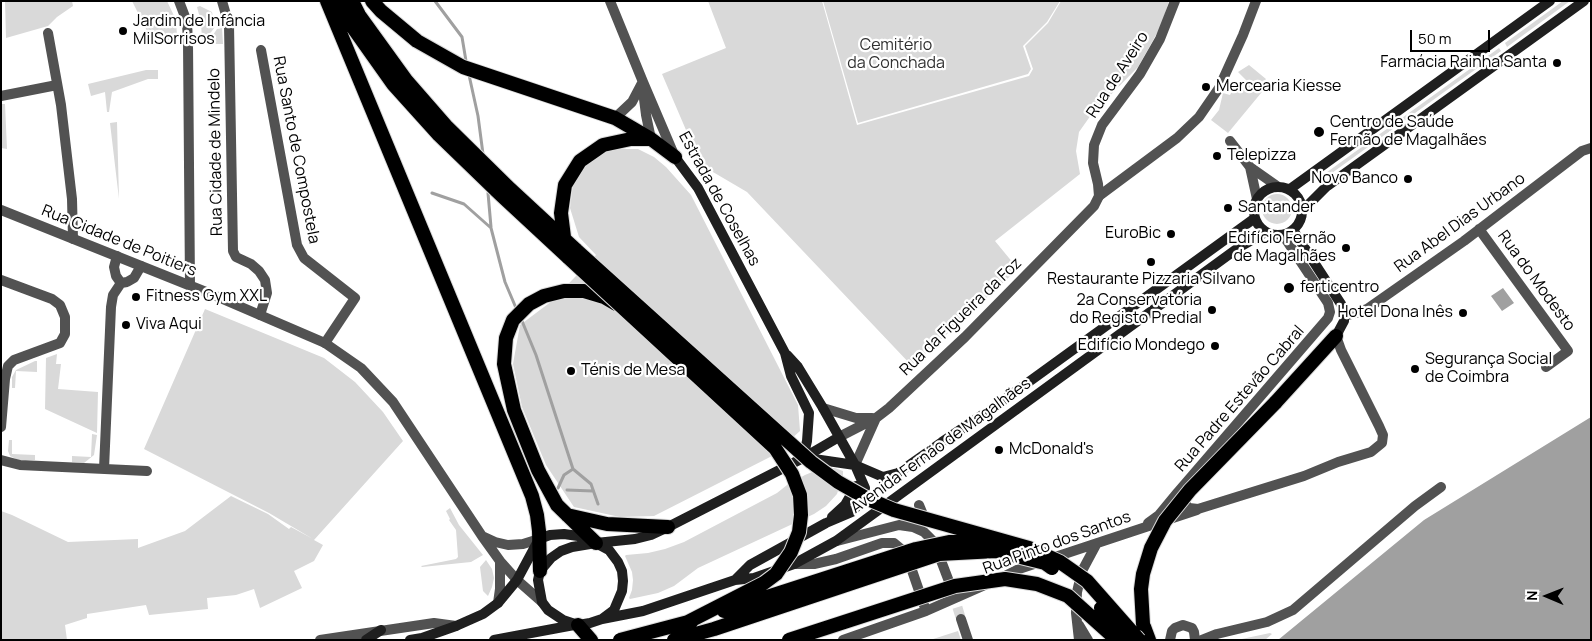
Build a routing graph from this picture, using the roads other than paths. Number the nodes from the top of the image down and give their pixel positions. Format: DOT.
graph roads {
  1 [pos="180,1"];
  2 [pos="222,1"];
  3 [pos="327,1"];
  4 [pos="338,1"];
  5 [pos="352,1"];
  6 [pos="372,1"];
  7 [pos="610,1"];
  8 [pos="1175,1"];
  9 [pos="1256,1"];
  10 [pos="1550,1"];
  11 [pos="1584,1"];
  12 [pos="48,33"];
  13 [pos="261,50"];
  14 [pos="642,82"];
  15 [pos="56,85"];
  16 [pos="1,96"];
  17 [pos="616,118"];
  18 [pos="651,139"];
  19 [pos="1230,141"];
  20 [pos="1591,148"];
  21 [pos="676,157"];
  22 [pos="1250,167"];
  23 [pos="1277,186"];
  24 [pos="1290,190"];
  25 [pos="1099,196"];
  26 [pos="1257,199"];
  27 [pos="1,210"];
  28 [pos="1303,210"];
  29 [pos="1255,218"];
  30 [pos="1479,229"];
  31 [pos="1266,232"];
  32 [pos="1288,232"];
  33 [pos="564,237"];
  34 [pos="73,239"];
  35 [pos="572,254"];
  36 [pos="117,256"];
  37 [pos="141,266"];
  38 [pos="1,280"];
  39 [pos="121,282"];
  40 [pos="190,286"];
  41 [pos="622,307"];
  42 [pos="260,314"];
  43 [pos="1344,316"];
  44 [pos="1336,336"];
  45 [pos="325,343"];
  46 [pos="785,353"];
  47 [pos="1546,366"];
  48 [pos="822,408"];
  49 [pos="876,418"];
  50 [pos="1,427"];
  51 [pos="839,437"];
  52 [pos="803,458"];
  53 [pos="1,460"];
  54 [pos="855,465"];
  55 [pos="104,469"];
  56 [pos="147,471"];
  57 [pos="1441,487"];
  58 [pos="1178,492"];
  59 [pos="1198,510"];
  60 [pos="566,515"];
  61 [pos="668,527"];
  62 [pos="913,527"];
  63 [pos="1143,527"];
  64 [pos="482,536"];
  65 [pos="539,539"];
  66 [pos="836,541"];
  67 [pos="1003,541"];
  68 [pos="934,542"];
  69 [pos="596,543"];
  70 [pos="1096,543"];
  71 [pos="500,561"];
  72 [pos="794,564"];
  73 [pos="540,570"];
  74 [pos="516,580"];
  75 [pos="735,580"];
  76 [pos="953,593"];
  77 [pos="542,602"];
  78 [pos="498,603"];
  79 [pos="926,612"];
  80 [pos="602,619"];
  81 [pos="961,619"];
  82 [pos="1077,623"];
  83 [pos="684,624"];
  84 [pos="578,625"];
  85 [pos="456,626"];
  86 [pos="1192,628"];
  87 [pos="381,630"];
  88 [pos="1217,634"];
  89 [pos="1169,638"];
  90 [pos="320,640"];
  91 [pos="366,640"];
  92 [pos="410,640"];
  93 [pos="494,640"];
  94 [pos="591,640"];
  95 [pos="620,640"];
  96 [pos="674,640"];
  97 [pos="789,640"];
  98 [pos="843,640"];
  99 [pos="968,640"];
  100 [pos="1079,640"];
  101 [pos="1088,640"];
  102 [pos="1117,640"];
  103 [pos="1125,640"];
  104 [pos="1139,640"];
  105 [pos="1149,640"];
  106 [pos="1195,640"];
  107 [pos="1202,640"];
  1 -- 40 [label="street, Rua Cidade de Mindelo"];
  2 -- 42 [label="street, Rua Cidade de Mindelo"];
  3 -- 65 [label="highway"];
  4 -- 35 [label="highway"];
  5 -- 33 [label="highway"];
  6 -- 17 [label="highway"];
  7 -- 14 [label="street, Estrada de Coselhas"];
  8 -- 25 [label="street, Rua de Aveiro"];
  9 -- 25 [label="street, Rua da Figueira da Foz"];
  10 -- 24 [label="main road"];
  11 -- 28 [label="main road"];
  12 -- 15 [label="street"];
  13 -- 45 [label="street, Rua Santo de Compostela"];
  14 -- 17 [label="street"];
  14 -- 18 [label="street"];
  14 -- 21 [label="street, Estrada de Coselhas"];
  15 -- 16 [label="street"];
  15 -- 34 [label="street"];
  17 -- 18 [label="highway"];
  18 -- 21 [label="highway"];
  18 -- 33 [label="highway"];
  19 -- 22 [label="street"];
  20 -- 30 [label="street, Rua Abel Dias Urbano"];
  21 -- 46 [label="main road, Estrada de Coselhas"];
  22 -- 23 [label="street"];
  22 -- 26 [label="street"];
  23 -- 24 [label="main road"];
  23 -- 26 [label="main road"];
  24 -- 28 [label="main road"];
  25 -- 49 [label="street, Rua da Figueira da Foz"];
  26 -- 29 [label="main road"];
  27 -- 34 [label="street, Rua Cidade de Poitiers"];
  28 -- 32 [label="main road"];
  29 -- 31 [label="main road"];
  29 -- 54 [label="main road, Avenida Fernão de Magalhães"];
  30 -- 43 [label="street, Rua Abel Dias Urbano"];
  30 -- 47 [label="street, Rua do Modesto"];
  31 -- 32 [label="main road"];
  31 -- 66 [label="main road, Avenida Fernão de Magalhães"];
  32 -- 43 [label="main road"];
  32 -- 58 [label="street, Rua Padre Estevão Cabral"];
  33 -- 35 [label="highway"];
  34 -- 36 [label="street, Rua Cidade de Poitiers"];
  35 -- 41 [label="highway, bridge"];
  35 -- 67 [label="highway, bridge"];
  36 -- 37 [label="street, Rua Cidade de Poitiers"];
  36 -- 39 [label="street"];
  37 -- 39 [label="street"];
  37 -- 40 [label="street, Rua Cidade de Poitiers"];
  38 -- 50 [label="street"];
  39 -- 55 [label="street"];
  40 -- 42 [label="street, Rua Cidade de Poitiers"];
  41 -- 60 [label="highway, bridge"];
  41 -- 83 [label="highway, bridge"];
  42 -- 45 [label="street, Rua Cidade de Poitiers"];
  43 -- 44 [label="main road"];
  44 -- 59 [label="street"];
  44 -- 105 [label="highway, bridge"];
  45 -- 64 [label="street, Rua Cidade de Poitiers"];
  46 -- 48 [label="main road"];
  46 -- 52 [label="main road"];
  48 -- 49 [label="street"];
  48 -- 51 [label="main road"];
  49 -- 51 [label="street, Rua da Figueira da Foz"];
  49 -- 54 [label="street"];
  51 -- 52 [label="main road, Rua da Figueira da Foz"];
  51 -- 54 [label="main road"];
  52 -- 54 [label="main road, Avenida Fernão de Magalhães"];
  52 -- 61 [label="main road, Rua da Figueira da Foz"];
  53 -- 55 [label="street"];
  54 -- 75 [label="main road"];
  55 -- 56 [label="street"];
  57 -- 88 [label="street"];
  58 -- 59 [label="street, Rua Padre Estevão Cabral"];
  58 -- 63 [label="street"];
  59 -- 63 [label="street, Rua Pinto dos Santos"];
  60 -- 61 [label="highway"];
  60 -- 69 [label="highway"];
  61 -- 69 [label="main road, Rua da Figueira da Foz"];
  62 -- 66 [label="street"];
  62 -- 68 [label="street"];
  62 -- 68 [label="street"];
  63 -- 70 [label="street, Rua Pinto dos Santos"];
  64 -- 65 [label="street"];
  64 -- 71 [label="street, Rua Cidade de Poitiers"];
  65 -- 69 [label="main road"];
  65 -- 73 [label="highway"];
  65 -- 74 [label="main road"];
  66 -- 72 [label="main road, Avenida Fernão de Magalhães"];
  67 -- 83 [label="highway, bridge"];
  67 -- 104 [label="highway, bridge"];
  68 -- 76 [label="street"];
  69 -- 73 [label="main road"];
  69 -- 80 [label="main road"];
  70 -- 79 [label="street, Rua Pinto dos Santos"];
  70 -- 82 [label="street"];
  71 -- 74 [label="street, Rua Cidade de Poitiers"];
  71 -- 78 [label="street"];
  72 -- 75 [label="main road, Avenida Fernão de Magalhães"];
  72 -- 79 [label="street"];
  73 -- 77 [label="main road"];
  74 -- 77 [label="street, Rua Cidade de Poitiers"];
  74 -- 78 [label="main road"];
  75 -- 80 [label="main road, Avenida Fernão de Magalhães"];
  77 -- 84 [label="main road"];
  78 -- 85 [label="main road"];
  79 -- 98 [label="street, Rua Pinto dos Santos"];
  80 -- 84 [label="main road"];
  81 -- 99 [label="street"];
  82 -- 100 [label="street"];
  82 -- 101 [label="street"];
  83 -- 95 [label="highway, bridge"];
  84 -- 93 [label="main road"];
  84 -- 94 [label="highway"];
  85 -- 87 [label="street"];
  85 -- 92 [label="main road"];
  86 -- 88 [label="street"];
  86 -- 89 [label="street"];
  86 -- 106 [label="street"];
  87 -- 90 [label="street"];
  87 -- 91 [label="main road"];
  88 -- 107 [label="street"];
  96 -- 103 [label="highway, bridge"];
  97 -- 102 [label="highway, bridge"];
}
